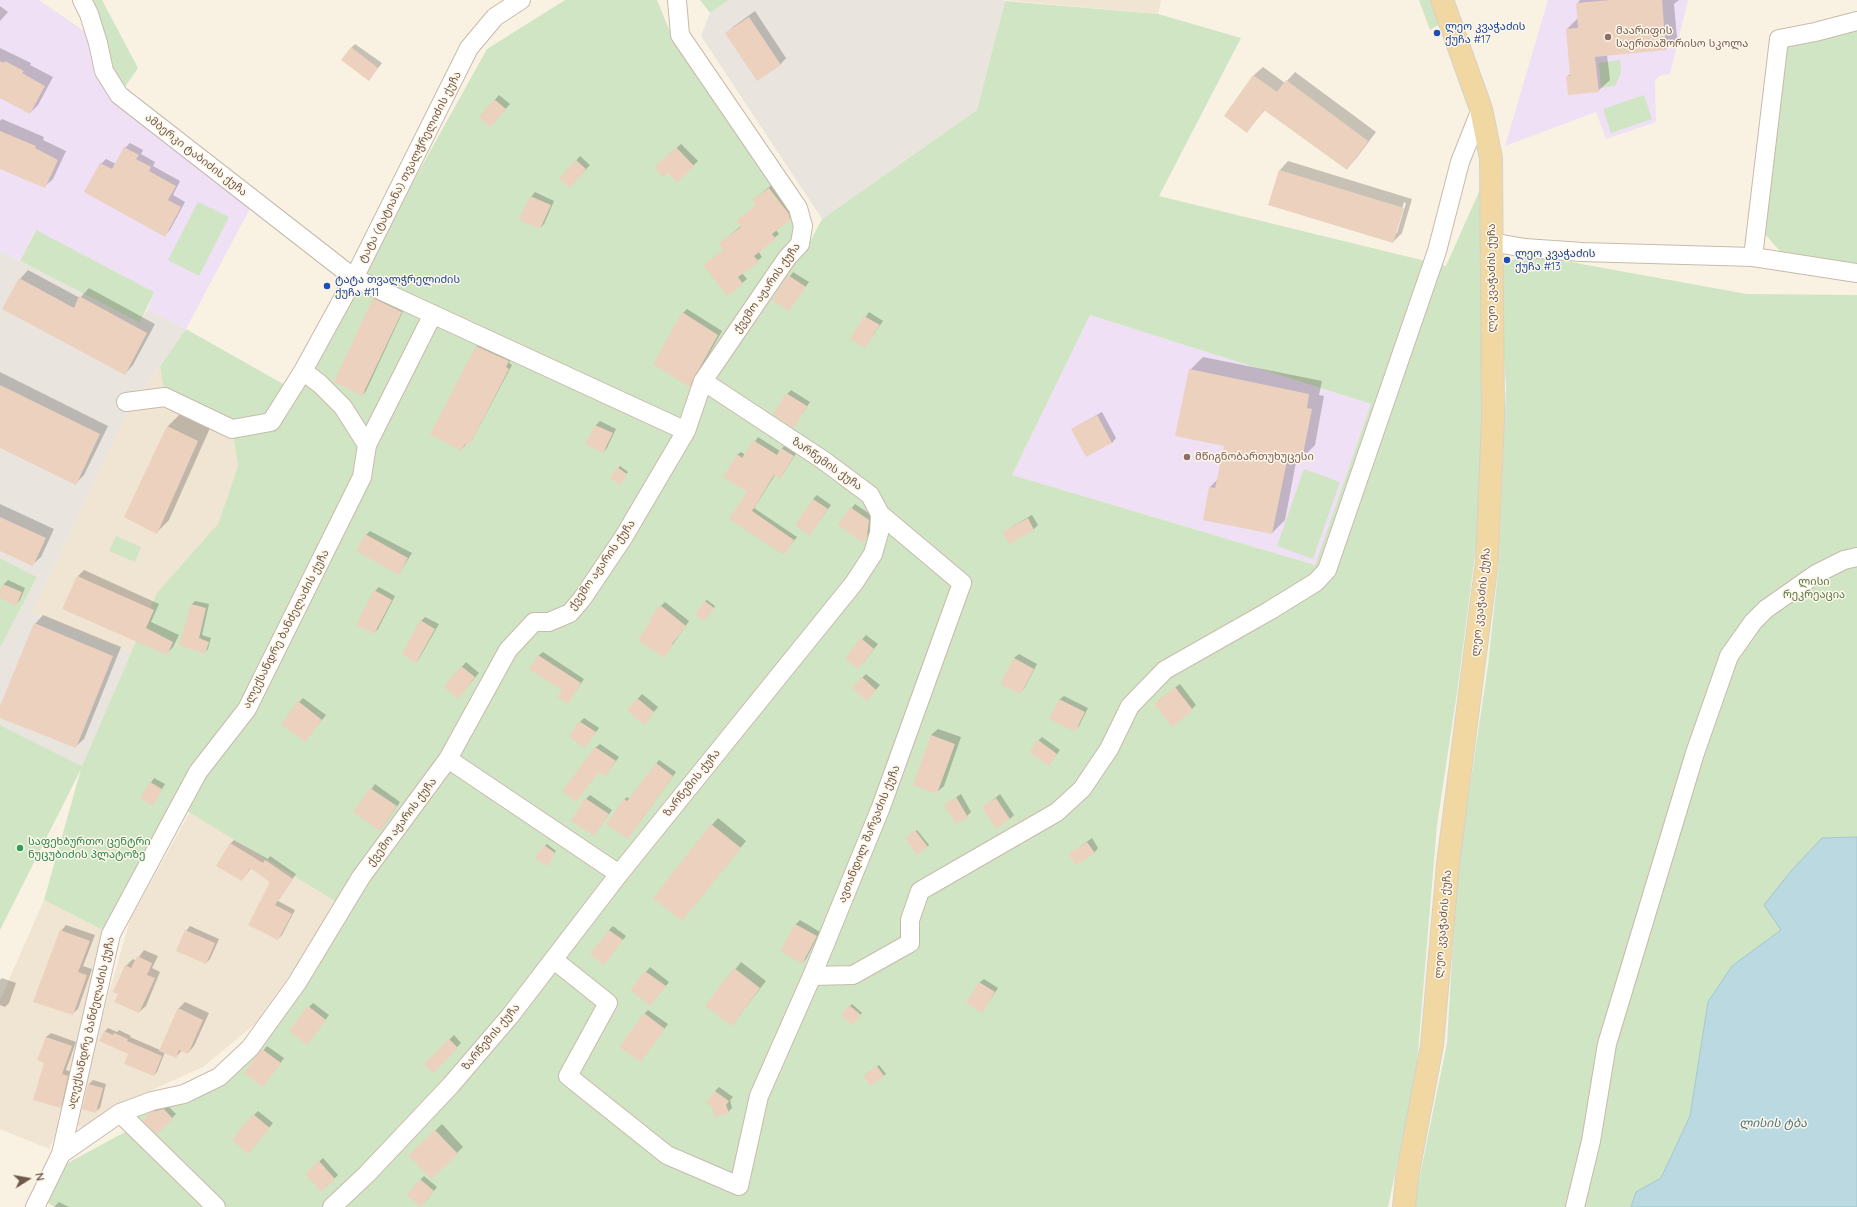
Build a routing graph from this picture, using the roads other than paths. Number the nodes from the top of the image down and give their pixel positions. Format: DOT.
graph roads {
  1 [pos="82,0"];
  2 [pos="521,0"];
  3 [pos="677,0"];
  4 [pos="1442,0"];
  5 [pos="1857,21"];
  6 [pos="1481,109"];
  7 [pos="1491,242"];
  8 [pos="1753,257"];
  9 [pos="1857,273"];
  10 [pos="354,278"];
  11 [pos="433,314"];
  12 [pos="303,371"];
  13 [pos="703,382"];
  14 [pos="126,402"];
  15 [pos="686,431"];
  16 [pos="367,445"];
  17 [pos="880,514"];
  18 [pos="1857,556"];
  19 [pos="448,759"];
  20 [pos="619,874"];
  21 [pos="554,960"];
  22 [pos="812,976"];
  23 [pos="120,1113"];
  24 [pos="61,1154"];
  25 [pos="35,1207"];
  26 [pos="216,1207"];
  27 [pos="332,1207"];
  28 [pos="1404,1207"];
  29 [pos="1575,1207"];
  1 -- 10 [label="street, ამბერკი ტაბიძის ქუჩა"];
  2 -- 10 [label="street, ტატა (ტატიანა) თვალჭრელიძის ქუჩა"];
  3 -- 13 [label="street, ქვემო აჟარის ქუჩა"];
  4 -- 6 [label="main road, ლეო კვაჭაძის ქუჩა"];
  5 -- 8 [label="street"];
  6 -- 7 [label="main road, ლეო კვაჭაძის ქუჩა"];
  6 -- 22 [label="street"];
  7 -- 8 [label="street"];
  7 -- 28 [label="main road, ლეო კვაჭაძის ქუჩა"];
  8 -- 9 [label="street"];
  10 -- 11 [label="street, ამბერკი ტაბიძის ქუჩა"];
  10 -- 12 [label="street, ტატა (ტატიანა) თვალჭრელიძის ქუჩა"];
  11 -- 15 [label="street, ამბერკი ტაბიძის ქუჩა"];
  11 -- 16 [label="street, ალექსანდრე ბანძელაძის ქუჩა"];
  12 -- 14 [label="street, ტატა (ტატიანა) თვალჭრელიძის ქუჩა"];
  12 -- 16 [label="street"];
  13 -- 15 [label="street, ქვემო აჟარის ქუჩა"];
  13 -- 17 [label="street, ზარწემის ქუჩა"];
  15 -- 19 [label="street, ქვემო აჟარის ქუჩა"];
  16 -- 24 [label="street, ალექსანდრე ბანძელაძის ქუჩა"];
  17 -- 20 [label="street, ზარწემის ქუჩა"];
  17 -- 22 [label="street, ავთანდილ შარვაძის ქუჩა"];
  18 -- 29 [label="street"];
  19 -- 20 [label="street"];
  19 -- 23 [label="street, ქვემო აჟარის ქუჩა"];
  20 -- 21 [label="street, ზარწემის ქუჩა"];
  21 -- 22 [label="street, ავთანდილ შარვაძის ქუჩა"];
  21 -- 27 [label="street, ზარწემის ქუჩა"];
  23 -- 24 [label="street, ქვემო აჟარის ქუჩა"];
  23 -- 26 [label="street"];
  24 -- 25 [label="street, ალექსანდრე ბანძელაძის ქუჩა"];
}
